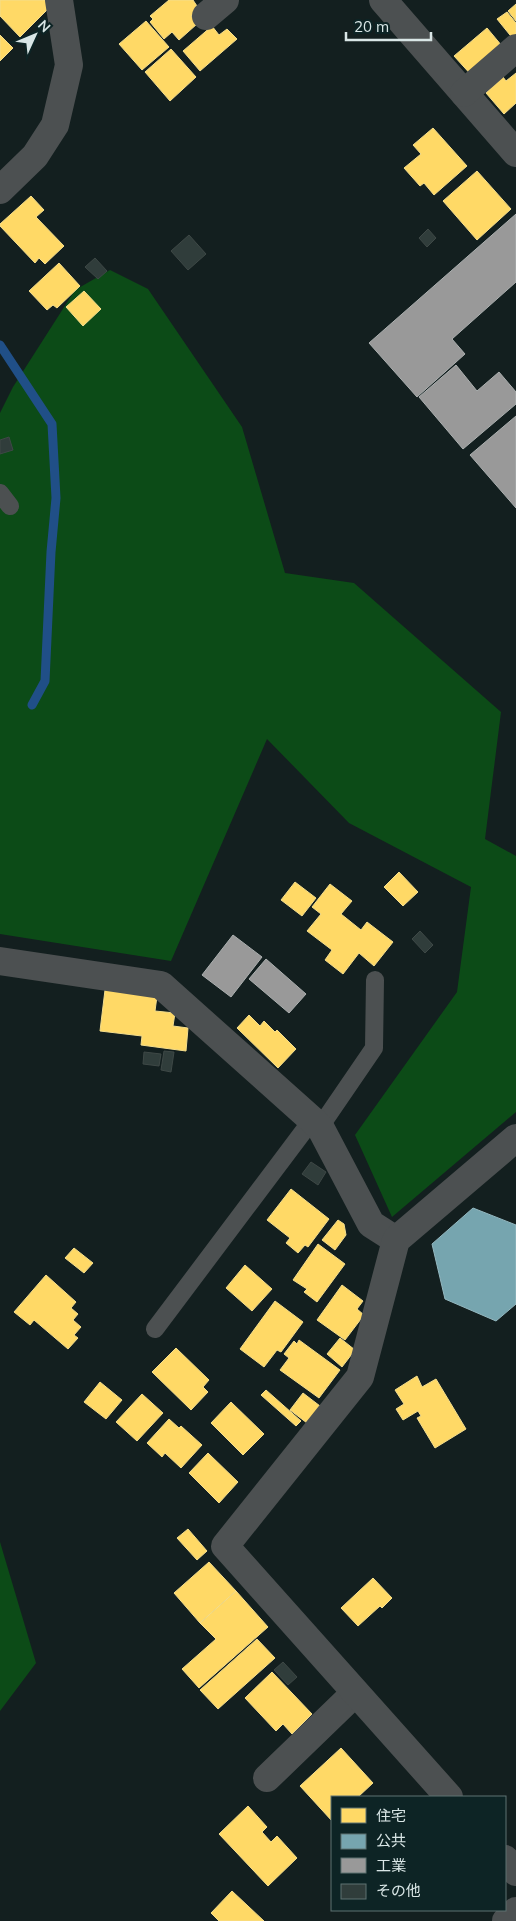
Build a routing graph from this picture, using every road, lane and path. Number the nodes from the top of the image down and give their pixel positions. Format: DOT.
graph roads {
  1 [pos="60,0"];
  2 [pos="383,0"];
  3 [pos="516,48"];
  4 [pos="464,93"];
  5 [pos="516,152"];
  6 [pos="0,190"];
  7 [pos="0,961"];
  8 [pos="375,980"];
  9 [pos="316,1123"];
  10 [pos="516,1138"];
  11 [pos="396,1240"];
  12 [pos="155,1329"];
  13 [pos="356,1692"];
  14 [pos="267,1778"];
  15 [pos="448,1796"];
  16 [pos="506,1860"];
  17 [pos="516,1872"];
  18 [pos="516,1911"];
  19 [pos="506,1921"];
  1 -- 6 [label="street"];
  2 -- 4 [label="street"];
  3 -- 4 [label="street"];
  4 -- 5 [label="street"];
  7 -- 9 [label="street"];
  8 -- 9 [label="lane"];
  9 -- 11 [label="street"];
  9 -- 12 [label="lane"];
  10 -- 11 [label="street"];
  11 -- 13 [label="street"];
  13 -- 14 [label="street"];
  13 -- 15 [label="street"];
  16 -- 17 [label="street"];
  18 -- 19 [label="street"];
}
